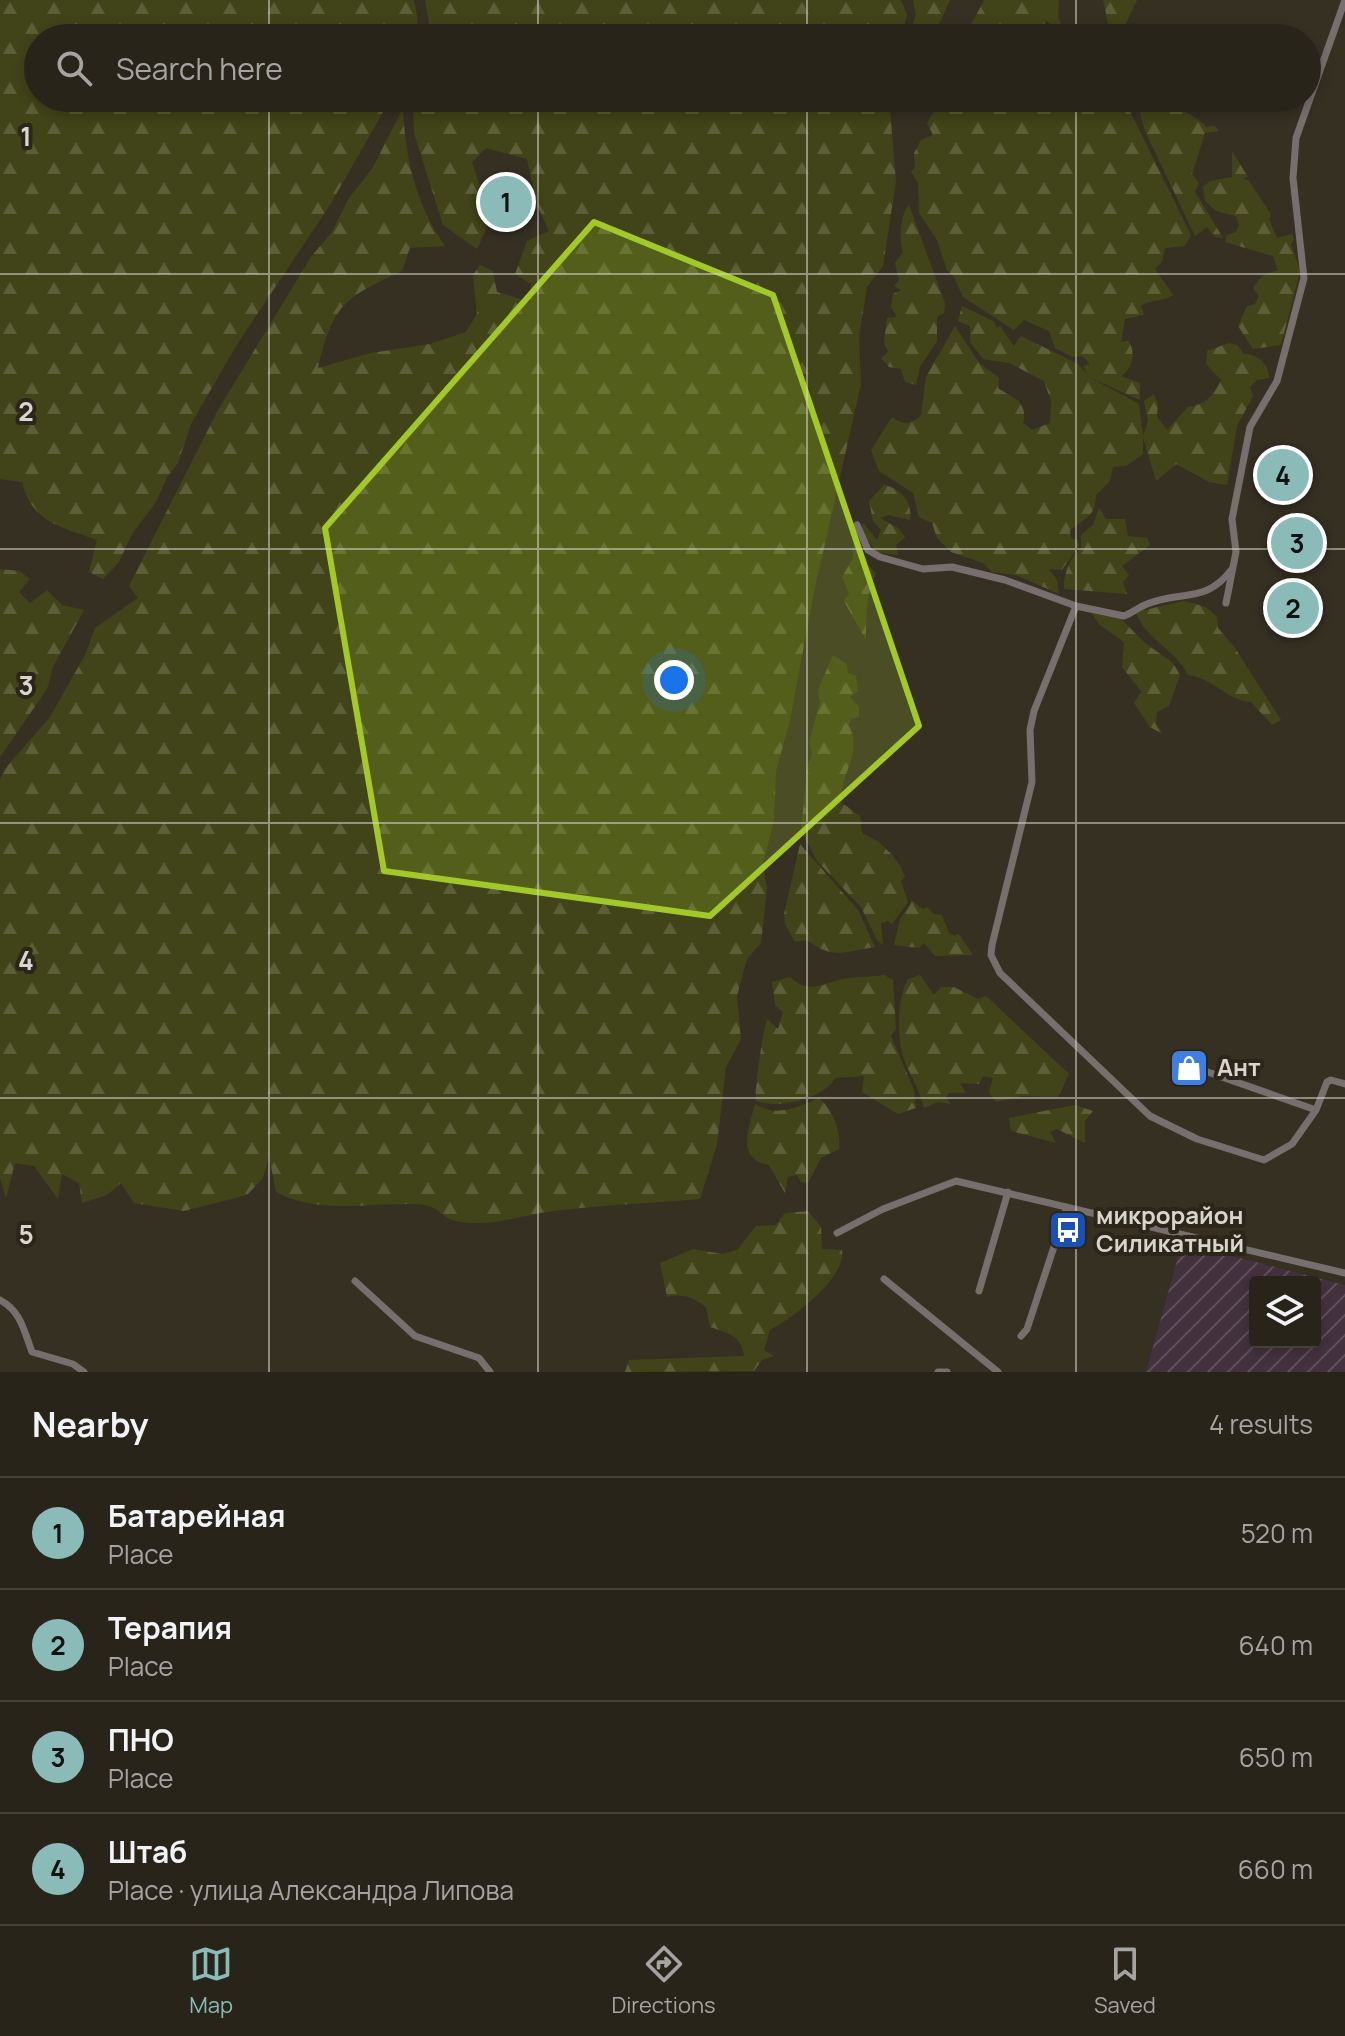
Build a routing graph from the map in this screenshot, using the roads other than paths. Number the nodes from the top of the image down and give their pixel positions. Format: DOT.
graph roads {
  1 [pos="1345,0"];
  2 [pos="1321,68"];
  3 [pos="1305,112"];
  4 [pos="857,525"];
  5 [pos="1233,568"];
  6 [pos="1226,603"];
  7 [pos="1076,606"];
  8 [pos="1199,1069"];
  9 [pos="1345,1084"];
  10 [pos="1316,1110"];
  11 [pos="1008,1192"];
  12 [pos="1067,1207"];
  13 [pos="837,1233"];
  14 [pos="1345,1273"];
  15 [pos="884,1279"];
  16 [pos="355,1281"];
  17 [pos="979,1291"];
  18 [pos="0,1300"];
  19 [pos="1021,1336"];
  20 [pos="84,1372"];
  21 [pos="490,1372"];
  22 [pos="998,1372"];
  1 -- 2 [label="street"];
  3 -- 5 [label="street"];
  4 -- 7 [label="street"];
  5 -- 6 [label="street"];
  5 -- 7 [label="street"];
  7 -- 10 [label="street"];
  8 -- 10 [label="street"];
  9 -- 10 [label="street"];
  11 -- 12 [label="street"];
  11 -- 13 [label="street"];
  11 -- 17 [label="street"];
  12 -- 14 [label="street"];
  12 -- 19 [label="street"];
  15 -- 22 [label="street"];
  16 -- 21 [label="street"];
  18 -- 20 [label="street"];
}
